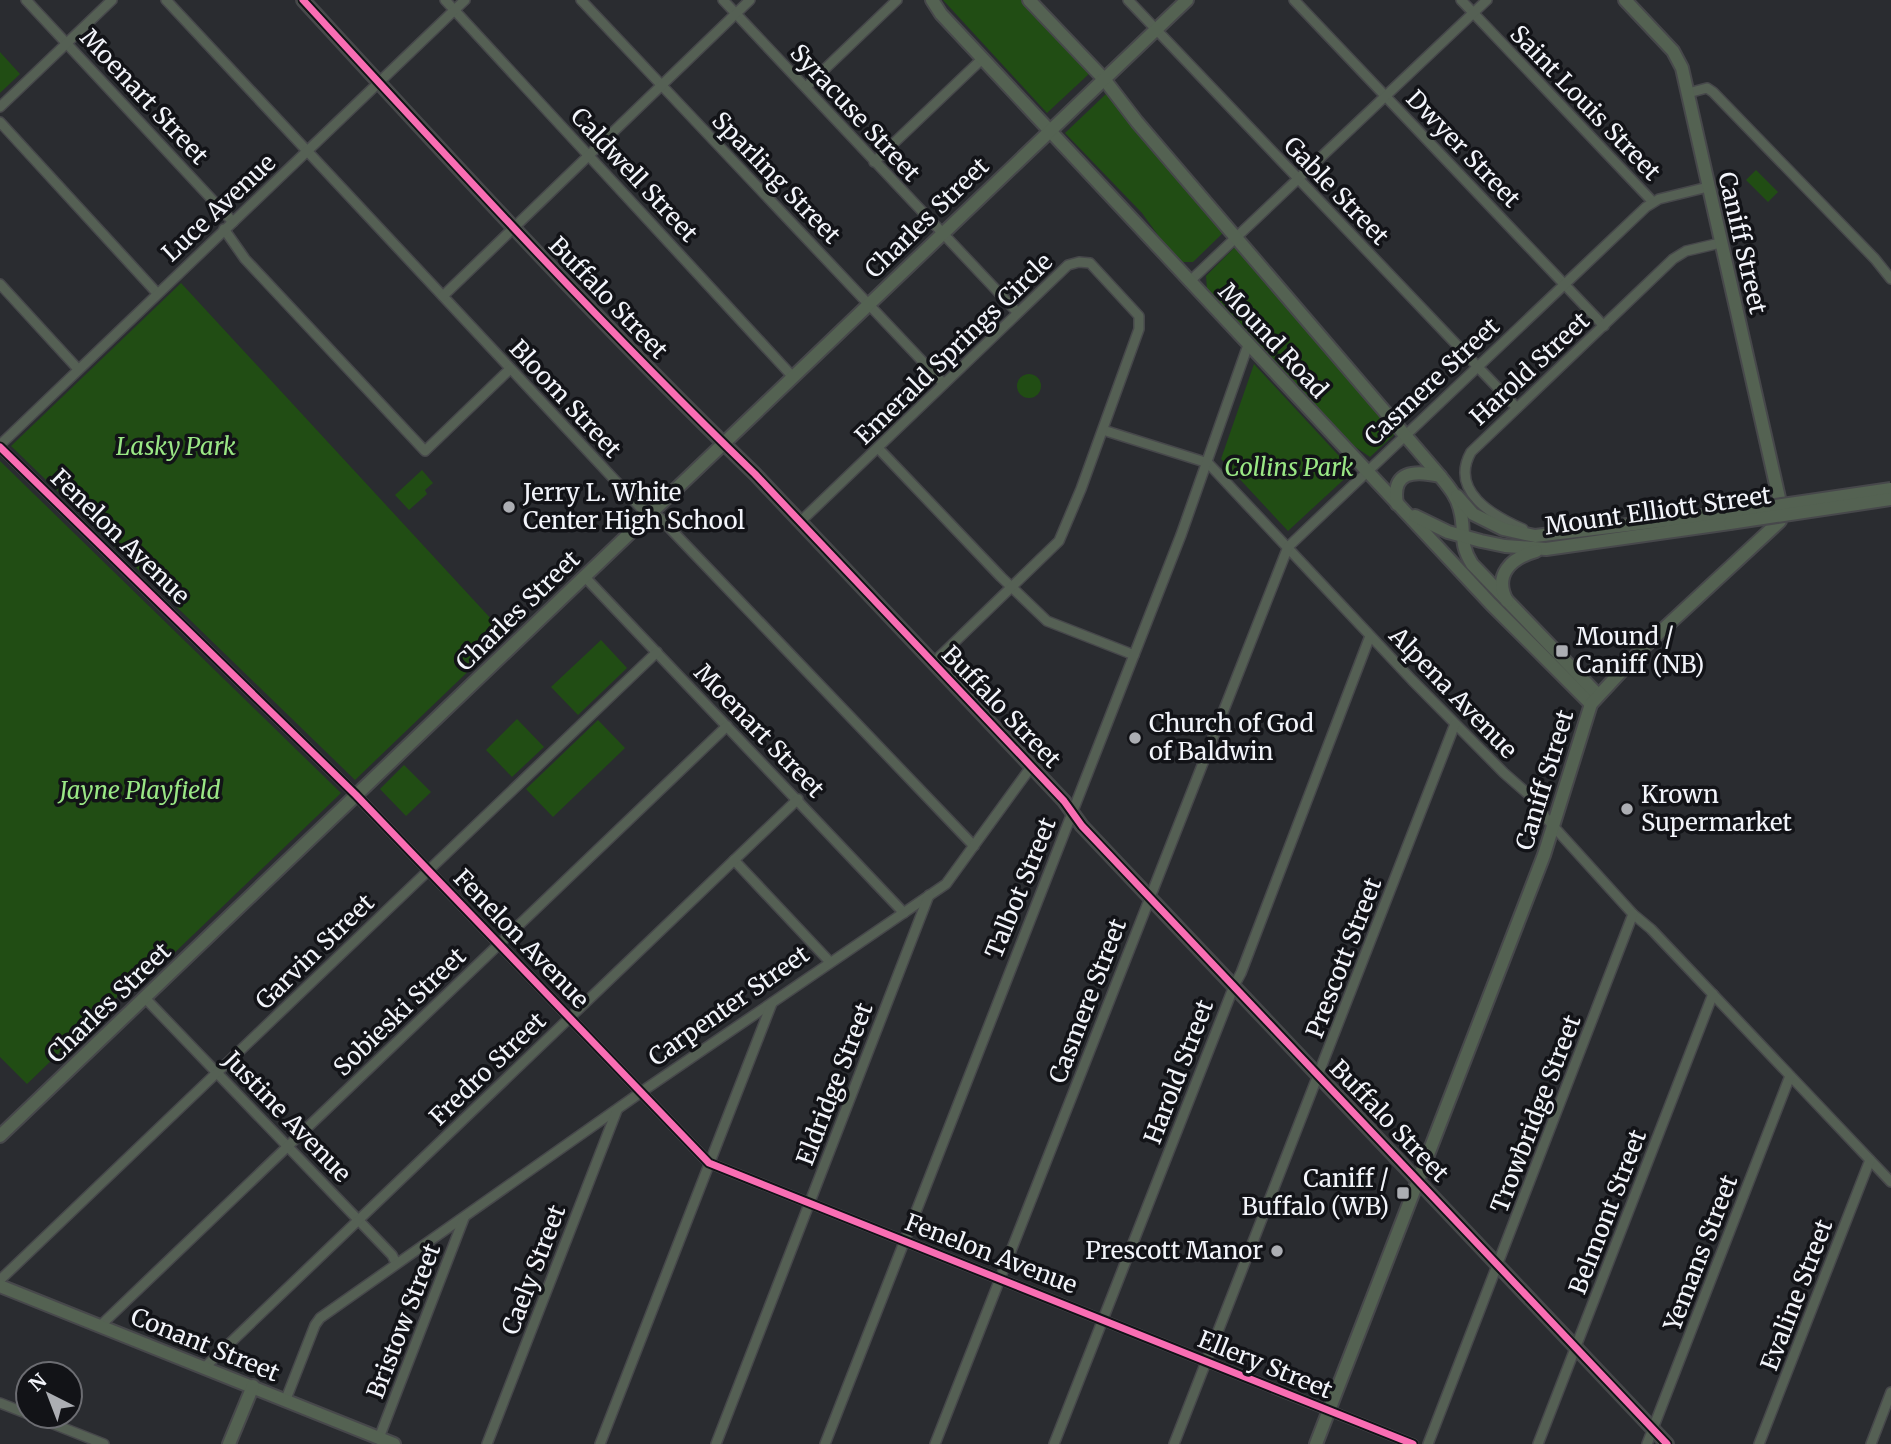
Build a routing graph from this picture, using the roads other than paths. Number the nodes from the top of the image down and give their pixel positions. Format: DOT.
graph roads {
  1 [pos="26,0"];
  2 [pos="112,0"];
  3 [pos="166,0"];
  4 [pos="303,0"];
  5 [pos="445,0"];
  6 [pos="465,0"];
  7 [pos="580,0"];
  8 [pos="723,0"];
  9 [pos="750,0"];
  10 [pos="897,0"];
  11 [pos="932,0"];
  12 [pos="1029,0"];
  13 [pos="1128,0"];
  14 [pos="1187,0"];
  15 [pos="1294,0"];
  16 [pos="1461,0"];
  17 [pos="1487,0"];
  18 [pos="1625,0"];
  19 [pos="454,10"];
  20 [pos="1473,13"];
  21 [pos="736,14"];
  22 [pos="1156,29"];
  23 [pos="67,43"];
  24 [pos="982,59"];
  25 [pos="1104,79"];
  26 [pos="379,83"];
  27 [pos="661,86"];
  28 [pos="806,87"];
  29 [pos="1688,93"];
  30 [pos="1386,96"];
  31 [pos="0,107"];
  32 [pos="0,122"];
  33 [pos="1051,129"];
  34 [pos="307,151"];
  35 [pos="589,155"];
  36 [pos="874,162"];
  37 [pos="1298,179"];
  38 [pos="1707,187"];
  39 [pos="1653,202"];
  40 [pos="233,222"];
  41 [pos="514,228"];
  42 [pos="224,229"];
  43 [pos="942,233"];
  44 [pos="1238,238"];
  45 [pos="1720,243"];
  46 [pos="1891,279"];
  47 [pos="1189,282"];
  48 [pos="0,284"];
  49 [pos="1564,284"];
  50 [pos="157,293"];
  51 [pos="443,296"];
  52 [pos="868,304"];
  53 [pos="1017,312"];
  54 [pos="1604,326"];
  55 [pos="1248,345"];
  56 [pos="1477,367"];
  57 [pos="78,369"];
  58 [pos="510,369"];
  59 [pos="793,377"];
  60 [pos="943,383"];
  61 [pos="1517,408"];
  62 [pos="1103,430"];
  63 [pos="1406,434"];
  64 [pos="723,444"];
  65 [pos="0,446"];
  66 [pos="878,448"];
  67 [pos="1208,463"];
  68 [pos="1366,471"];
  69 [pos="1440,476"];
  70 [pos="1891,489"];
  71 [pos="1452,491"];
  72 [pos="1891,499"];
  73 [pos="1397,504"];
  74 [pos="650,514"];
  75 [pos="1728,518"];
  76 [pos="800,522"];
  77 [pos="1461,535"];
  78 [pos="1546,543"];
  79 [pos="1288,547"];
  80 [pos="584,576"];
  81 [pos="1011,587"];
  82 [pos="1509,605"];
  83 [pos="1370,636"];
  84 [pos="657,652"];
  85 [pos="1134,655"];
  86 [pos="933,663"];
  87 [pos="1594,699"];
  88 [pos="1455,723"];
  89 [pos="727,726"];
  90 [pos="1031,766"];
  91 [pos="356,795"];
  92 [pos="798,800"];
  93 [pos="1072,812"];
  94 [pos="1554,827"];
  95 [pos="974,846"];
  96 [pos="734,860"];
  97 [pos="429,870"];
  98 [pos="929,895"];
  99 [pos="1149,897"];
  100 [pos="904,912"];
  101 [pos="1633,914"];
  102 [pos="499,943"];
  103 [pos="830,962"];
  104 [pos="1234,986"];
  105 [pos="1713,995"];
  106 [pos="145,998"];
  107 [pos="773,1002"];
  108 [pos="570,1017"];
  109 [pos="218,1073"];
  110 [pos="1318,1075"];
  111 [pos="1790,1076"];
  112 [pos="641,1093"];
  113 [pos="617,1109"];
  114 [pos="0,1136"];
  115 [pos="288,1146"];
  116 [pos="1870,1160"];
  117 [pos="709,1163"];
  118 [pos="1419,1179"];
  119 [pos="1891,1182"];
  120 [pos="809,1205"];
  121 [pos="465,1217"];
  122 [pos="358,1219"];
  123 [pos="904,1241"];
  124 [pos="396,1263"];
  125 [pos="1499,1265"];
  126 [pos="1000,1279"];
  127 [pos="0,1280"];
  128 [pos="0,1286"];
  129 [pos="1103,1319"];
  130 [pos="100,1326"];
  131 [pos="1576,1347"];
  132 [pos="1206,1362"];
  133 [pos="205,1367"];
  134 [pos="253,1386"];
  135 [pos="1891,1392"];
  136 [pos="286,1399"];
  137 [pos="1329,1410"];
  138 [pos="1653,1429"];
  139 [pos="68,1430"];
  140 [pos="380,1438"];
  141 [pos="1175,1441"];
  142 [pos="104,1444"];
  143 [pos="229,1444"];
  144 [pos="394,1444"];
  145 [pos="487,1444"];
  146 [pos="600,1444"];
  147 [pos="716,1444"];
  148 [pos="825,1444"];
  149 [pos="935,1444"];
  150 [pos="1054,1444"];
  151 [pos="1316,1444"];
  152 [pos="1413,1444"];
  153 [pos="1428,1444"];
  154 [pos="1538,1444"];
  155 [pos="1647,1444"];
  156 [pos="1667,1444"];
  157 [pos="1759,1444"];
  158 [pos="1871,1444"];
  1 -- 23 [label="street, Moenart Street"];
  2 -- 23 [label="street"];
  3 -- 34 [label="street, Bloom Street"];
  4 -- 26 [label="street, Buffalo Street"];
  5 -- 19 [label="street, Caldwell Street"];
  6 -- 19 [label="street, Luce Avenue"];
  7 -- 27 [label="street, Sparling Street"];
  8 -- 21 [label="street, Syracuse Street"];
  9 -- 21 [label="street"];
  10 -- 28 [label="street"];
  11 -- 24 [label="street, Mound Road"];
  12 -- 25 [label="street, Mound Road"];
  13 -- 22 [label="street, Gable Street"];
  14 -- 22 [label="street, Charles Street"];
  15 -- 30 [label="street, Dwyer Street"];
  16 -- 20 [label="street, Saint Louis Street"];
  17 -- 20 [label="street"];
  18 -- 29 [label="street"];
  19 -- 26 [label="street, Luce Avenue"];
  19 -- 35 [label="street, Caldwell Street"];
  20 -- 30 [label="street"];
  20 -- 39 [label="street, Saint Louis Street"];
  21 -- 27 [label="street"];
  21 -- 28 [label="street, Syracuse Street"];
  22 -- 25 [label="street, Charles Street"];
  22 -- 37 [label="street, Gable Street"];
  23 -- 31 [label="street"];
  23 -- 40 [label="street, Moenart Street"];
  24 -- 33 [label="street, Mound Road"];
  24 -- 36 [label="street"];
  25 -- 33 [label="street, Charles Street"];
  25 -- 44 [label="street, Mound Road"];
  26 -- 34 [label="street, Luce Avenue"];
  26 -- 41 [label="street, Buffalo Street"];
  27 -- 35 [label="street"];
  27 -- 52 [label="street, Sparling Street"];
  28 -- 36 [label="street, Syracuse Street"];
  29 -- 38 [label="street, Caniff Street"];
  29 -- 46 [label="street"];
  30 -- 37 [label="street"];
  30 -- 49 [label="street, Dwyer Street"];
  32 -- 50 [label="street"];
  33 -- 43 [label="street, Charles Street"];
  33 -- 47 [label="street, Mound Road"];
  34 -- 40 [label="street, Luce Avenue"];
  34 -- 51 [label="street, Bloom Street"];
  35 -- 41 [label="street"];
  35 -- 59 [label="street, Caldwell Street"];
  36 -- 43 [label="street, Syracuse Street"];
  37 -- 44 [label="street"];
  37 -- 56 [label="street, Gable Street"];
  38 -- 39 [label="street, Casmere Street"];
  38 -- 45 [label="street, Caniff Street"];
  39 -- 49 [label="street, Casmere Street"];
  40 -- 42 [label="street, Luce Avenue"];
  41 -- 51 [label="street"];
  41 -- 64 [label="street, Buffalo Street"];
  42 -- 50 [label="street, Luce Avenue"];
  42 -- 58 [label="street"];
  43 -- 52 [label="street, Charles Street"];
  43 -- 53 [label="street, Syracuse Street"];
  44 -- 47 [label="street"];
  44 -- 63 [label="street, Mound Road"];
  45 -- 54 [label="street, Harold Street"];
  45 -- 87 [label="street, Caniff Street"];
  47 -- 55 [label="street, Mound Road"];
  48 -- 57 [label="street"];
  49 -- 54 [label="street, Dwyer Street"];
  49 -- 56 [label="street, Casmere Street"];
  50 -- 57 [label="street, Luce Avenue"];
  51 -- 58 [label="street, Bloom Street"];
  52 -- 59 [label="street, Charles Street"];
  52 -- 60 [label="street, Sparling Street"];
  53 -- 60 [label="street, Emerald Springs Circle"];
  53 -- 62 [label="street, Emerald Springs Circle"];
  54 -- 61 [label="street, Harold Street"];
  55 -- 67 [label="street, Talbot Street"];
  55 -- 68 [label="street, Mound Road"];
  56 -- 61 [label="street, Gable Street"];
  56 -- 63 [label="street, Casmere Street"];
  57 -- 65 [label="street, Luce Avenue"];
  58 -- 74 [label="street, Bloom Street"];
  59 -- 64 [label="street, Charles Street"];
  60 -- 66 [label="street, Emerald Springs Circle"];
  61 -- 78 [label="street, Harold Street"];
  62 -- 67 [label="street, Alpena Avenue"];
  62 -- 81 [label="street, Emerald Springs Circle"];
  63 -- 68 [label="street, Casmere Street"];
  63 -- 69 [label="street, Mound Road"];
  64 -- 74 [label="street, Charles Street"];
  64 -- 76 [label="street, Buffalo Street"];
  65 -- 91 [label="street, Fenelon Avenue"];
  66 -- 76 [label="street, Emerald Springs Circle"];
  66 -- 81 [label="street"];
  67 -- 79 [label="street, Alpena Avenue"];
  67 -- 85 [label="street, Talbot Street"];
  68 -- 73 [label="street, Mound Road"];
  68 -- 79 [label="street, Casmere Street"];
  69 -- 71 [label="street, Mound Road"];
  69 -- 73 [label="street"];
  70 -- 75 [label="street, Mount Elliott Street, bridge"];
  71 -- 77 [label="street, Mound Road"];
  71 -- 78 [label="street, Mount Elliott Street"];
  72 -- 75 [label="street, Mount Elliott Street, bridge"];
  73 -- 77 [label="street, Mount Elliott Street"];
  73 -- 87 [label="street, Mound Road"];
  74 -- 80 [label="street, Charles Street"];
  74 -- 95 [label="street, Bloom Street"];
  75 -- 78 [label="street, Mount Elliott Street"];
  76 -- 86 [label="street, Buffalo Street"];
  77 -- 78 [label="street, Mount Elliott Street"];
  77 -- 82 [label="street, Mound Road"];
  78 -- 82 [label="street"];
  79 -- 83 [label="street, Alpena Avenue"];
  79 -- 99 [label="street, Casmere Street"];
  80 -- 84 [label="street, Moenart Street"];
  80 -- 91 [label="street, Charles Street"];
  81 -- 85 [label="street"];
  81 -- 86 [label="street, Emerald Springs Circle"];
  82 -- 87 [label="street, Mound Road"];
  83 -- 88 [label="street, Alpena Avenue"];
  83 -- 104 [label="street, Harold Street"];
  84 -- 89 [label="street, Moenart Street"];
  84 -- 97 [label="street, Garvin Street"];
  85 -- 93 [label="street, Talbot Street"];
  86 -- 90 [label="street, Buffalo Street"];
  87 -- 94 [label="street, Caniff Street"];
  88 -- 94 [label="street, Alpena Avenue"];
  88 -- 110 [label="street, Prescott Street"];
  89 -- 92 [label="street, Moenart Street"];
  89 -- 102 [label="street, Sobieski Street"];
  90 -- 93 [label="street, Buffalo Street"];
  90 -- 95 [label="street, Carpenter Street"];
  91 -- 97 [label="street, Fenelon Avenue"];
  91 -- 106 [label="street, Charles Street"];
  92 -- 96 [label="street, Fredro Street"];
  92 -- 100 [label="street, Moenart Street"];
  93 -- 99 [label="street, Buffalo Street"];
  93 -- 123 [label="street, Talbot Street"];
  94 -- 101 [label="street, Alpena Avenue"];
  94 -- 118 [label="street, Caniff Street"];
  95 -- 98 [label="street, Carpenter Street"];
  96 -- 103 [label="street"];
  96 -- 108 [label="street, Fredro Street"];
  97 -- 102 [label="street, Fenelon Avenue"];
  97 -- 109 [label="street, Garvin Street"];
  98 -- 100 [label="street, Carpenter Street"];
  98 -- 120 [label="street, Eldridge Street"];
  99 -- 104 [label="street, Buffalo Street"];
  99 -- 126 [label="street, Casmere Street"];
  100 -- 103 [label="street, Carpenter Street"];
  101 -- 105 [label="street, Alpena Avenue"];
  101 -- 125 [label="street, Trowbridge Street"];
  102 -- 108 [label="street, Fenelon Avenue"];
  102 -- 115 [label="street, Sobieski Street"];
  103 -- 107 [label="street, Carpenter Street"];
  104 -- 110 [label="street, Buffalo Street"];
  104 -- 129 [label="street, Harold Street"];
  105 -- 111 [label="street, Alpena Avenue"];
  105 -- 131 [label="street, Belmont Street"];
  106 -- 109 [label="street, Justine Avenue"];
  106 -- 114 [label="street, Charles Street"];
  107 -- 112 [label="street, Carpenter Street"];
  107 -- 117 [label="street"];
  108 -- 112 [label="street, Fenelon Avenue"];
  108 -- 122 [label="street, Fredro Street"];
  109 -- 115 [label="street, Justine Avenue"];
  109 -- 127 [label="street, Garvin Street"];
  110 -- 118 [label="street, Buffalo Street"];
  110 -- 132 [label="street, Prescott Street"];
  111 -- 116 [label="street, Alpena Avenue"];
  111 -- 138 [label="street, Yemans Street"];
  112 -- 113 [label="street, Carpenter Street"];
  112 -- 117 [label="street, Fenelon Avenue"];
  113 -- 121 [label="street, Carpenter Street"];
  113 -- 145 [label="street, Caely Street"];
  115 -- 122 [label="street, Justine Avenue"];
  115 -- 130 [label="street, Sobieski Street"];
  116 -- 119 [label="street, Alpena Avenue"];
  116 -- 157 [label="street, Evaline Street"];
  117 -- 120 [label="street, Fenelon Avenue"];
  117 -- 146 [label="street"];
  118 -- 125 [label="street, Buffalo Street"];
  118 -- 137 [label="street, Caniff Street"];
  120 -- 123 [label="street, Fenelon Avenue"];
  120 -- 147 [label="street, Eldridge Street"];
  121 -- 124 [label="street, Carpenter Street"];
  121 -- 140 [label="street, Bristow Street"];
  122 -- 124 [label="street, Justine Avenue"];
  122 -- 133 [label="street, Fredro Street"];
  123 -- 126 [label="street, Fenelon Avenue"];
  123 -- 148 [label="street, Talbot Street"];
  124 -- 136 [label="street, Carpenter Street"];
  125 -- 131 [label="street, Buffalo Street"];
  125 -- 153 [label="street, Trowbridge Street"];
  126 -- 129 [label="street, Fenelon Avenue"];
  126 -- 149 [label="street, Casmere Street"];
  128 -- 130 [label="street, Conant Street"];
  129 -- 132 [label="street, Ellery Street"];
  129 -- 150 [label="street, Harold Street"];
  130 -- 133 [label="street, Conant Street"];
  131 -- 138 [label="street, Buffalo Street"];
  131 -- 154 [label="street, Belmont Street"];
  132 -- 137 [label="street, Ellery Street"];
  132 -- 141 [label="street, Prescott Street"];
  133 -- 134 [label="street, Conant Street"];
  134 -- 136 [label="street, Conant Street"];
  134 -- 143 [label="street"];
  135 -- 158 [label="street"];
  136 -- 140 [label="street, Conant Street"];
  137 -- 151 [label="street, Caniff Street"];
  137 -- 152 [label="street, Ellery Street"];
  138 -- 155 [label="street, Yemans Street"];
  138 -- 156 [label="street, Buffalo Street"];
  139 -- 142 [label="street"];
  140 -- 144 [label="street, Conant Street"];
}
